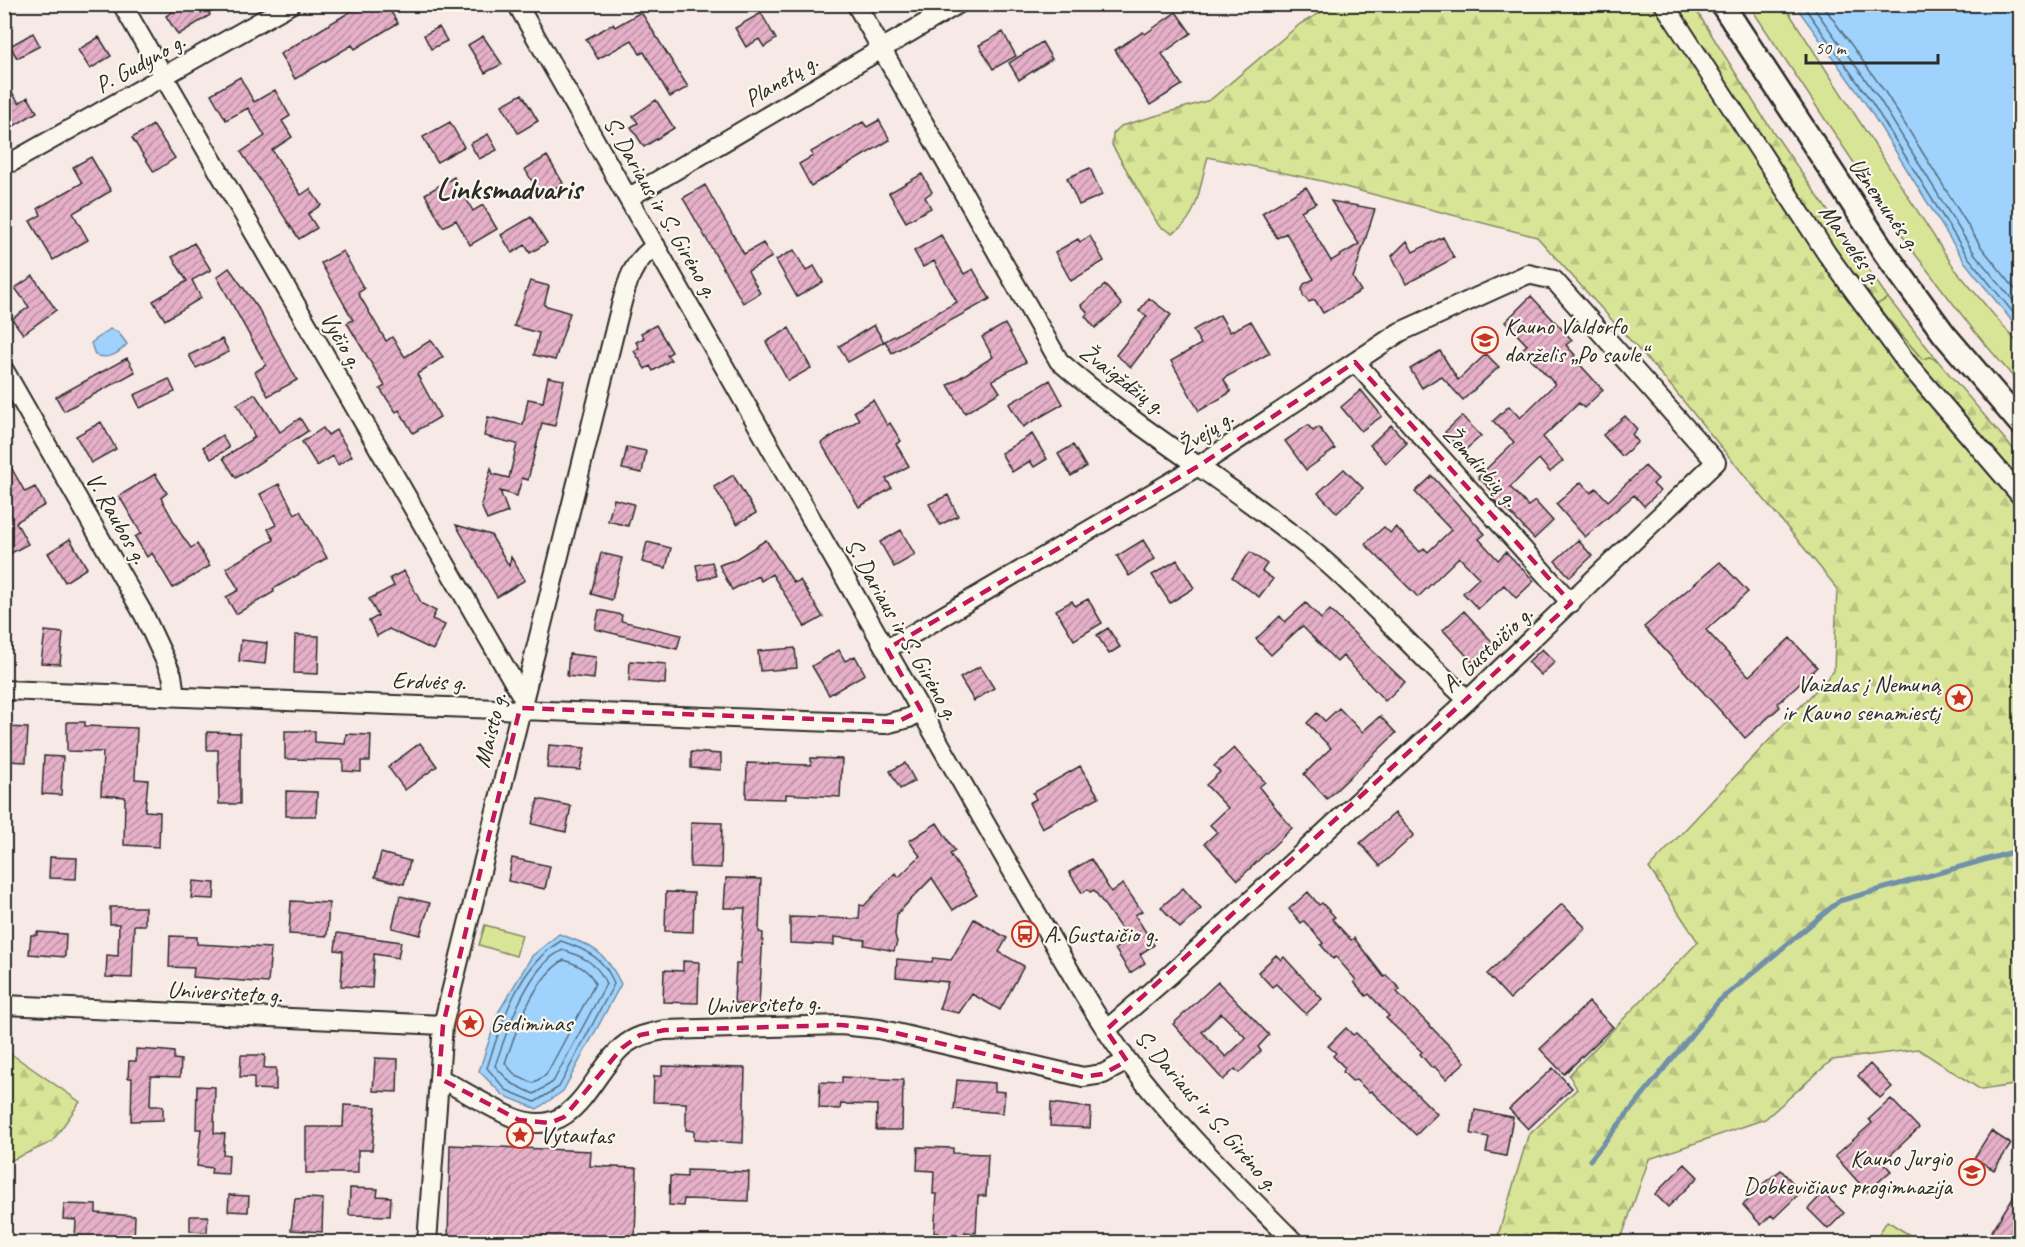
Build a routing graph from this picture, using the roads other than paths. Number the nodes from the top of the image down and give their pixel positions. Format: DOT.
graph roads {
  1 [pos="122,4"];
  2 [pos="291,4"];
  3 [pos="517,4"];
  4 [pos="856,4"];
  5 [pos="958,4"];
  6 [pos="1664,4"];
  7 [pos="1722,4"];
  8 [pos="882,48"];
  9 [pos="162,78"];
  10 [pos="12,162"];
  11 [pos="628,198"];
  12 [pos="656,246"];
  13 [pos="1554,280"];
  14 [pos="1355,362"];
  15 [pos="4,370"];
  16 [pos="2020,423"];
  17 [pos="1200,465"];
  18 [pos="2020,495"];
  19 [pos="1571,603"];
  20 [pos="886,649"];
  21 [pos="4,690"];
  22 [pos="175,695"];
  23 [pos="1468,700"];
  24 [pos="522,703"];
  25 [pos="921,710"];
  26 [pos="4,1005"];
  27 [pos="443,1025"];
  28 [pos="1106,1030"];
  29 [pos="1127,1061"];
  30 [pos="439,1078"];
  31 [pos="427,1242"];
  32 [pos="1294,1242"];
  1 -- 9 [label="street, Vyčio g."];
  2 -- 9 [label="street, P. Gudyno g."];
  3 -- 11 [label="street, S. Dariaus ir S. Girėno g."];
  4 -- 8 [label="street, Žvaigždžių g."];
  5 -- 8 [label="street, Planetų g."];
  6 -- 18 [label="street, Marvelės g."];
  7 -- 16 [label="main road, Užnemunės g."];
  8 -- 11 [label="street, Planetų g."];
  8 -- 17 [label="street, Žvaigždžių g."];
  9 -- 10 [label="street, P. Gudyno g."];
  9 -- 24 [label="street, Vyčio g."];
  11 -- 12 [label="street, S. Dariaus ir S. Girėno g."];
  12 -- 20 [label="street, S. Dariaus ir S. Girėno g."];
  12 -- 24 [label="street, Maisto g."];
  13 -- 14 [label="street, Žvejų g."];
  13 -- 19 [label="street, A. Gustaičio g."];
  14 -- 17 [label="street, Žvejų g."];
  14 -- 19 [label="street, Žemdirbių g."];
  15 -- 22 [label="street, V. Raubos g."];
  17 -- 20 [label="street, Žvejų g."];
  17 -- 23 [label="street, Žvaigždžių g."];
  19 -- 23 [label="street, A. Gustaičio g."];
  20 -- 25 [label="street, S. Dariaus ir S. Girėno g."];
  21 -- 22 [label="street, Erdvės g."];
  22 -- 24 [label="street, Erdvės g."];
  23 -- 28 [label="street, A. Gustaičio g."];
  24 -- 25 [label="street, Erdvės g."];
  24 -- 27 [label="street, Maisto g."];
  25 -- 28 [label="street, S. Dariaus ir S. Girėno g."];
  26 -- 27 [label="street, Universiteto g."];
  27 -- 30 [label="street, Maisto g."];
  28 -- 29 [label="street, S. Dariaus ir S. Girėno g."];
  29 -- 30 [label="street, Universiteto g."];
  29 -- 32 [label="street, S. Dariaus ir S. Girėno g."];
  30 -- 31 [label="street, Maisto g."];
}
